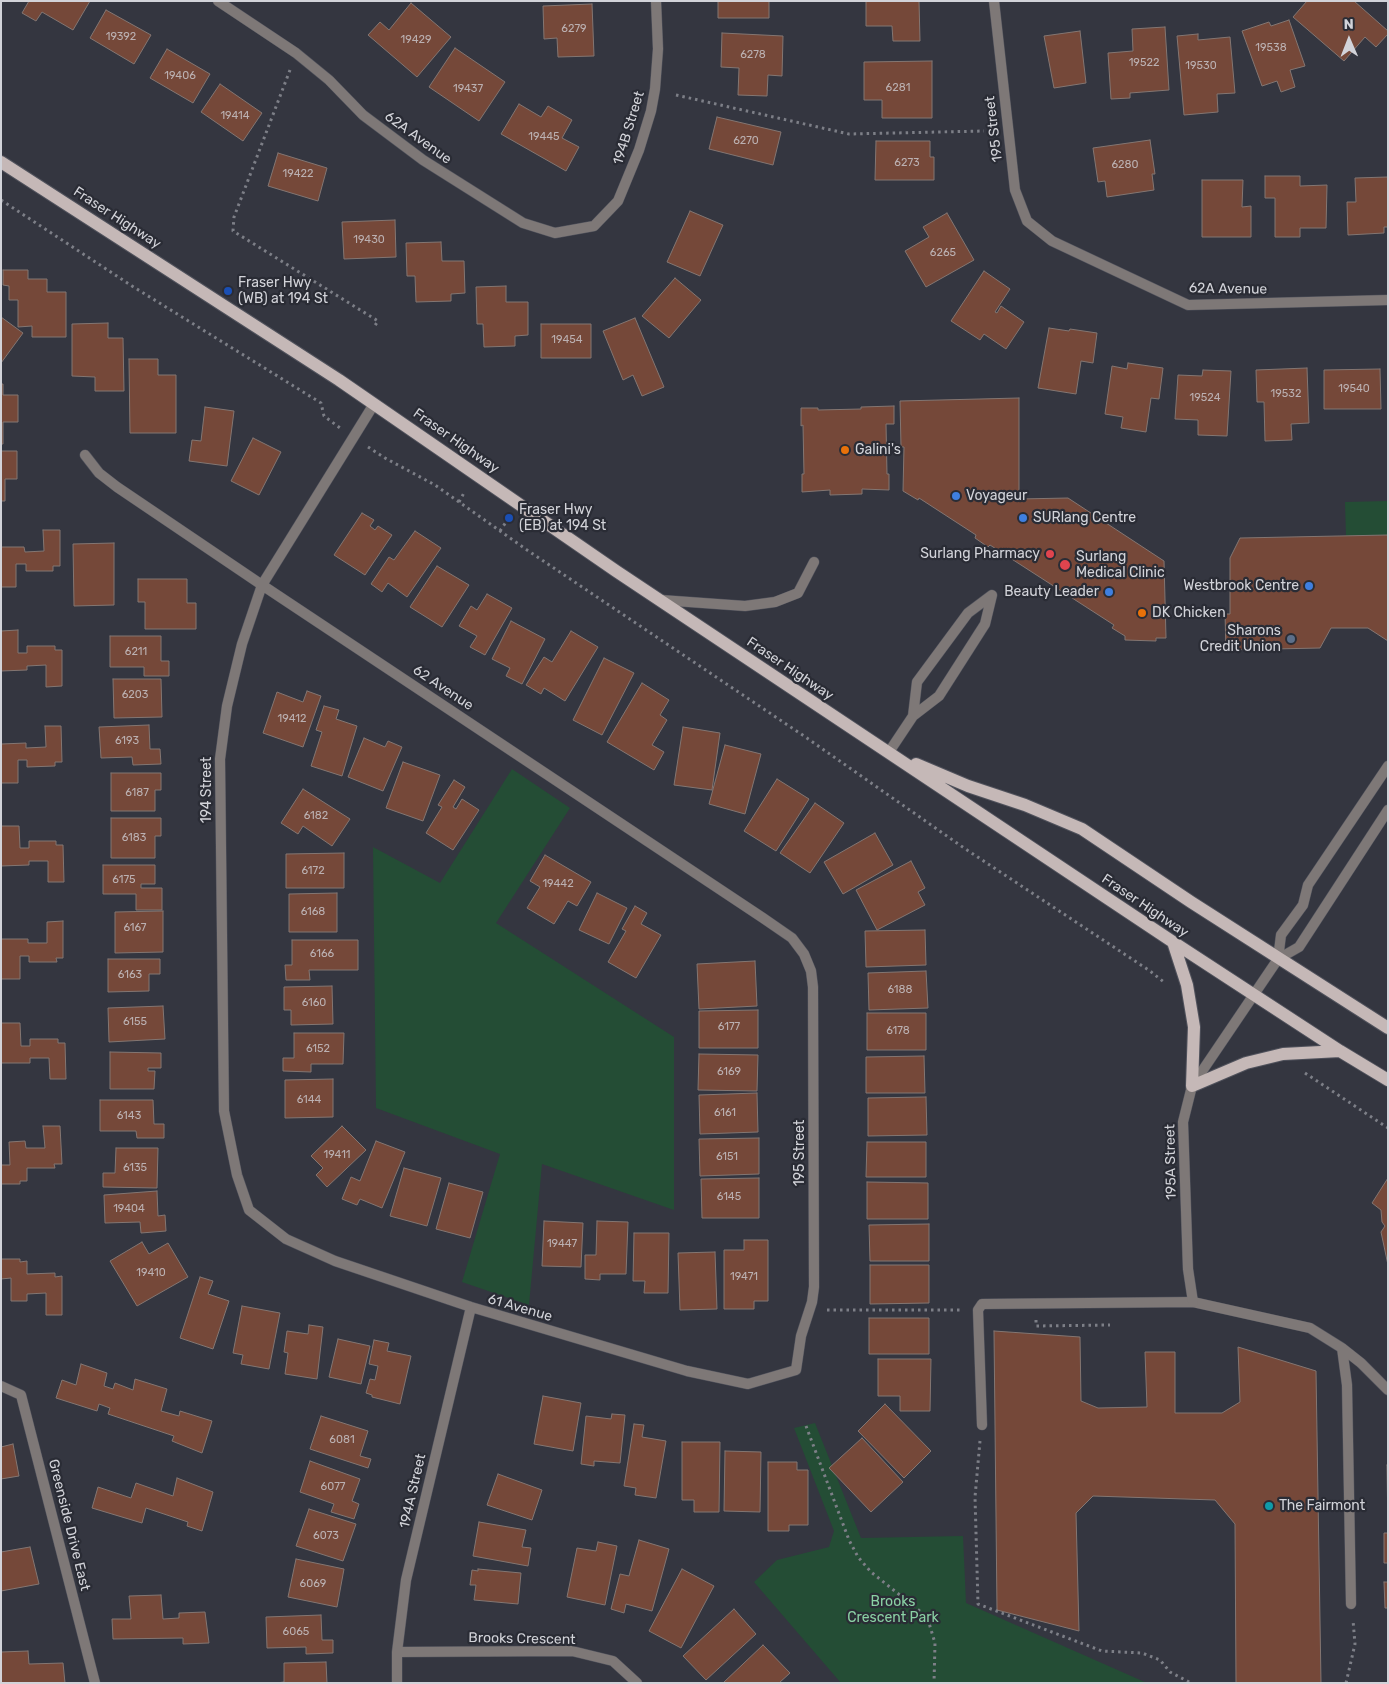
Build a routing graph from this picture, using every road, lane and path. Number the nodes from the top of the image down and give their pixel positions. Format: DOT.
graph roads {
  1 [pos="218,1"];
  2 [pos="656,1"];
  3 [pos="994,1"];
  4 [pos="296,53"];
  5 [pos="676,96"];
  6 [pos="984,131"];
  7 [pos="1,162"];
  8 [pos="1,200"];
  9 [pos="618,201"];
  10 [pos="1052,241"];
  11 [pos="1388,300"];
  12 [pos="374,327"];
  13 [pos="374,404"];
  14 [pos="324,416"];
  15 [pos="85,456"];
  16 [pos="385,458"];
  17 [pos="814,562"];
  18 [pos="262,585"];
  19 [pos="661,600"];
  20 [pos="913,716"];
  21 [pos="889,752"];
  22 [pos="1388,766"];
  23 [pos="1388,810"];
  24 [pos="792,938"];
  25 [pos="1173,942"];
  26 [pos="1278,958"];
  27 [pos="1172,989"];
  28 [pos="1254,995"];
  29 [pos="1388,1028"];
  30 [pos="1340,1051"];
  31 [pos="1300,1071"];
  32 [pos="1388,1080"];
  33 [pos="1192,1086"];
  34 [pos="1388,1128"];
  35 [pos="249,1210"];
  36 [pos="1193,1302"];
  37 [pos="471,1307"];
  38 [pos="827,1310"];
  39 [pos="978,1310"];
  40 [pos="1036,1314"];
  41 [pos="1110,1325"];
  42 [pos="1342,1348"];
  43 [pos="796,1370"];
  44 [pos="1,1386"];
  45 [pos="1388,1390"];
  46 [pos="982,1425"];
  47 [pos="806,1426"];
  48 [pos="1351,1604"];
  49 [pos="397,1652"];
  50 [pos="96,1683"];
  51 [pos="397,1683"];
  52 [pos="637,1683"];
  53 [pos="934,1683"];
  54 [pos="1191,1683"];
  55 [pos="1346,1683"];
  1 -- 4 [label="street, 62A Avenue"];
  2 -- 9 [label="street, 194B Street"];
  3 -- 10 [label="street, 195 Street"];
  4 -- 9 [label="street, 62A Avenue"];
  4 -- 12 [label="path"];
  5 -- 6 [label="path"];
  7 -- 13 [label="main road, Fraser Highway"];
  8 -- 14 [label="path"];
  10 -- 11 [label="street, 62A Avenue"];
  13 -- 18 [label="street, 194 Street"];
  13 -- 19 [label="main road, Fraser Highway"];
  15 -- 18 [label="street, 62 Avenue"];
  16 -- 27 [label="path"];
  17 -- 19 [label="street"];
  18 -- 24 [label="street, 62 Avenue"];
  18 -- 35 [label="street, 194 Street"];
  19 -- 21 [label="main road, Fraser Highway"];
  20 -- 20 [label="street"];
  20 -- 21 [label="street"];
  21 -- 25 [label="main road, Fraser Highway"];
  21 -- 26 [label="main road, Fraser Highway"];
  22 -- 26 [label="street"];
  23 -- 26 [label="street"];
  24 -- 43 [label="street, 195 Street"];
  25 -- 28 [label="main road, Fraser Highway"];
  25 -- 33 [label="main road"];
  26 -- 28 [label="street, 195A Street"];
  26 -- 29 [label="main road, Fraser Highway"];
  28 -- 30 [label="main road, Fraser Highway"];
  28 -- 33 [label="street, 195A Street"];
  30 -- 32 [label="main road, Fraser Highway"];
  30 -- 33 [label="main road"];
  31 -- 34 [label="path"];
  33 -- 36 [label="street, 195A Street"];
  35 -- 37 [label="street, 61 Avenue"];
  36 -- 39 [label="street"];
  36 -- 42 [label="street"];
  37 -- 43 [label="street, 61 Avenue"];
  37 -- 49 [label="street, 194A Street"];
  38 -- 39 [label="path"];
  39 -- 46 [label="street"];
  40 -- 41 [label="path"];
  42 -- 45 [label="street"];
  42 -- 48 [label="street"];
  44 -- 50 [label="street, Greenside Drive East"];
  46 -- 54 [label="path"];
  47 -- 53 [label="path"];
  48 -- 55 [label="path"];
  49 -- 51 [label="street, 194A Street"];
  49 -- 52 [label="street, Brooks Crescent"];
}
